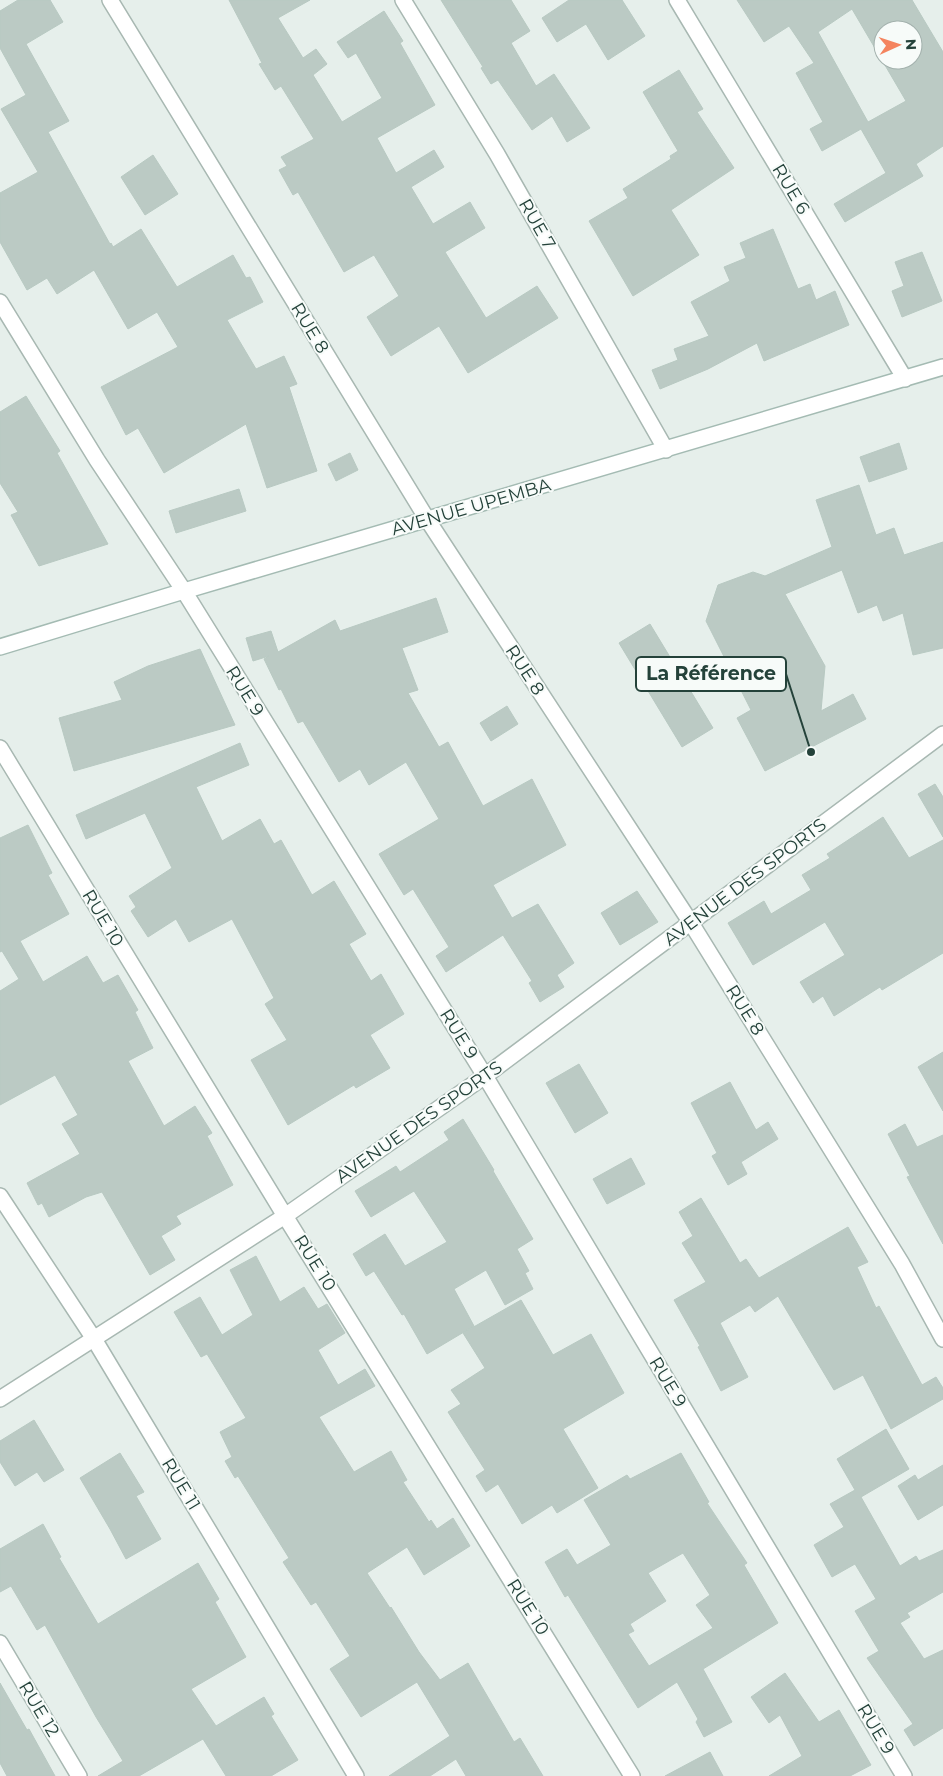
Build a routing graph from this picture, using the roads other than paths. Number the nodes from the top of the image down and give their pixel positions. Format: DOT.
graph roads {
  1 [pos="110,0"];
  2 [pos="404,0"];
  3 [pos="677,0"];
  4 [pos="0,302"];
  5 [pos="943,367"];
  6 [pos="905,379"];
  7 [pos="666,450"];
  8 [pos="426,520"];
  9 [pos="184,591"];
  10 [pos="0,647"];
  11 [pos="943,734"];
  12 [pos="0,748"];
  13 [pos="691,923"];
  14 [pos="486,1076"];
  15 [pos="0,1196"];
  16 [pos="285,1216"];
  17 [pos="94,1339"];
  18 [pos="943,1339"];
  19 [pos="0,1399"];
  20 [pos="0,1643"];
  21 [pos="79,1776"];
  22 [pos="356,1776"];
  23 [pos="632,1776"];
  24 [pos="904,1776"];
  1 -- 8 [label="street, RUE 8"];
  2 -- 7 [label="street, RUE 7"];
  3 -- 6 [label="street, RUE 6"];
  4 -- 9 [label="street, RUE 9"];
  5 -- 6 [label="street, AVENUE UPEMBA"];
  6 -- 7 [label="street, AVENUE UPEMBA"];
  7 -- 8 [label="street, AVENUE UPEMBA"];
  8 -- 9 [label="street, AVENUE UPEMBA"];
  8 -- 13 [label="street, RUE 8"];
  9 -- 10 [label="street, AVENUE UPEMBA"];
  9 -- 14 [label="street, RUE 9"];
  11 -- 13 [label="street, AVENUE DES SPORTS"];
  12 -- 16 [label="street, RUE 10"];
  13 -- 14 [label="street, AVENUE DES SPORTS"];
  13 -- 18 [label="street, RUE 8"];
  14 -- 16 [label="street, AVENUE DES SPORTS"];
  14 -- 24 [label="street, RUE 9"];
  15 -- 17 [label="street, RUE 11"];
  16 -- 17 [label="street, AVENUE DES SPORTS"];
  16 -- 23 [label="street, RUE 10"];
  17 -- 19 [label="street, AVENUE DES SPORTS"];
  17 -- 22 [label="street, RUE 11"];
  20 -- 21 [label="street, RUE 12"];
}
